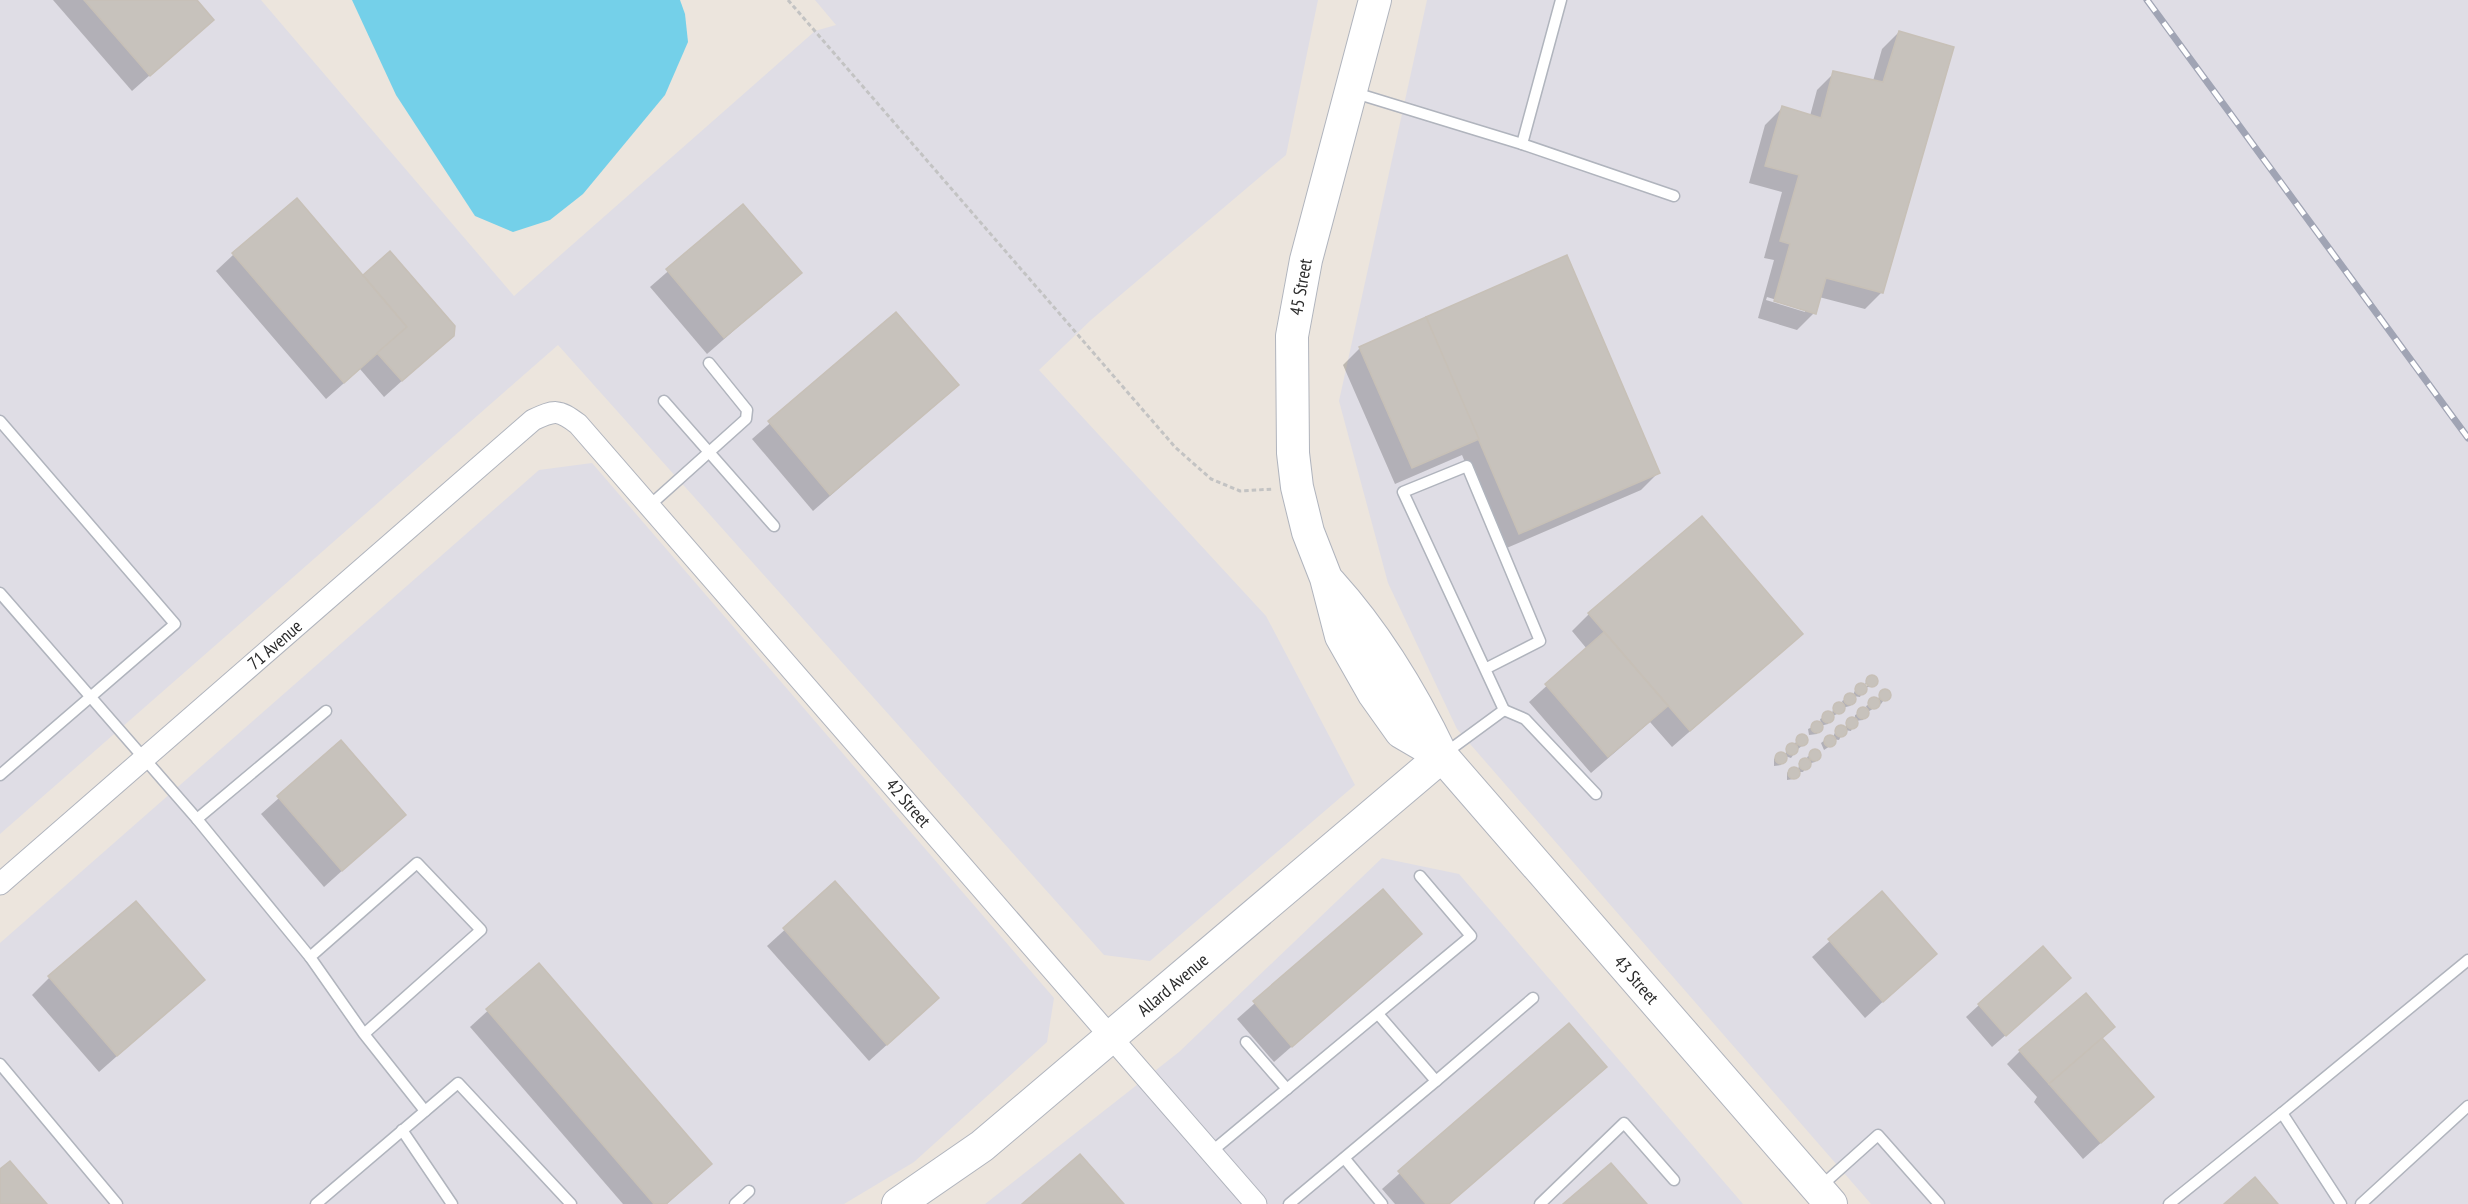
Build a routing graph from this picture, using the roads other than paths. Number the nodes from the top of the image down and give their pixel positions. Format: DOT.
graph roads {
  1 [pos="1375,0"];
  2 [pos="1561,0"];
  3 [pos="1351,92"];
  4 [pos="1522,144"];
  5 [pos="1674,196"];
  6 [pos="709,363"];
  7 [pos="664,401"];
  8 [pos="553,411"];
  9 [pos="0,421"];
  10 [pos="709,452"];
  11 [pos="649,506"];
  12 [pos="774,526"];
  13 [pos="0,593"];
  14 [pos="1485,669"];
  15 [pos="90,697"];
  16 [pos="1504,710"];
  17 [pos="326,711"];
  18 [pos="1442,756"];
  19 [pos="143,759"];
  20 [pos="0,775"];
  21 [pos="1596,794"];
  22 [pos="197,819"];
  23 [pos="1420,876"];
  24 [pos="0,884"];
  25 [pos="310,957"];
  26 [pos="2468,960"];
  27 [pos="1533,998"];
  28 [pos="1378,1014"];
  29 [pos="364,1034"];
  30 [pos="1112,1037"];
  31 [pos="1246,1042"];
  32 [pos="0,1064"];
  33 [pos="1436,1081"];
  34 [pos="1287,1089"];
  35 [pos="2468,1106"];
  36 [pos="425,1111"];
  37 [pos="2282,1113"];
  38 [pos="402,1130"];
  39 [pos="1211,1152"];
  40 [pos="1345,1159"];
  41 [pos="1674,1180"];
  42 [pos="749,1191"];
  43 [pos="1824,1196"];
  44 [pos="117,1204"];
  45 [pos="316,1204"];
  46 [pos="452,1204"];
  47 [pos="571,1204"];
  48 [pos="735,1204"];
  49 [pos="897,1204"];
  50 [pos="1256,1204"];
  51 [pos="1289,1204"];
  52 [pos="1382,1204"];
  53 [pos="1540,1204"];
  54 [pos="1939,1204"];
  55 [pos="2169,1204"];
  56 [pos="2341,1204"];
  57 [pos="2361,1204"];
  1 -- 3 [label="main road, 45 Street"];
  2 -- 4 [label="lane"];
  3 -- 4 [label="lane"];
  3 -- 18 [label="main road, 45 Street"];
  4 -- 5 [label="lane"];
  6 -- 10 [label="lane"];
  7 -- 10 [label="lane"];
  8 -- 11 [label="street, 42 Street"];
  8 -- 19 [label="street, 71 Avenue"];
  9 -- 15 [label="lane"];
  10 -- 11 [label="lane"];
  10 -- 12 [label="lane"];
  11 -- 30 [label="street, 42 Street"];
  13 -- 15 [label="lane"];
  14 -- 14 [label="lane"];
  14 -- 16 [label="lane"];
  15 -- 19 [label="lane"];
  15 -- 20 [label="lane"];
  16 -- 18 [label="lane"];
  16 -- 21 [label="lane"];
  17 -- 22 [label="lane"];
  18 -- 30 [label="main road, Allard Avenue"];
  18 -- 43 [label="main road, 43 Street"];
  19 -- 22 [label="lane"];
  19 -- 24 [label="street, 71 Avenue"];
  22 -- 25 [label="lane"];
  23 -- 28 [label="lane"];
  25 -- 29 [label="lane"];
  25 -- 29 [label="lane"];
  26 -- 37 [label="lane"];
  27 -- 33 [label="lane"];
  28 -- 33 [label="lane"];
  28 -- 34 [label="lane"];
  29 -- 36 [label="lane"];
  30 -- 39 [label="street, 42 Street"];
  30 -- 49 [label="main road, Allard Avenue"];
  31 -- 34 [label="lane"];
  32 -- 44 [label="lane"];
  33 -- 40 [label="lane"];
  34 -- 39 [label="lane"];
  35 -- 57 [label="lane"];
  36 -- 38 [label="lane"];
  36 -- 47 [label="lane"];
  37 -- 55 [label="lane"];
  37 -- 56 [label="lane"];
  38 -- 45 [label="lane"];
  38 -- 46 [label="lane"];
  39 -- 50 [label="street, 42 Street"];
  40 -- 51 [label="lane"];
  40 -- 52 [label="lane"];
  41 -- 53 [label="lane"];
  42 -- 48 [label="lane"];
  43 -- 54 [label="lane"];
}
